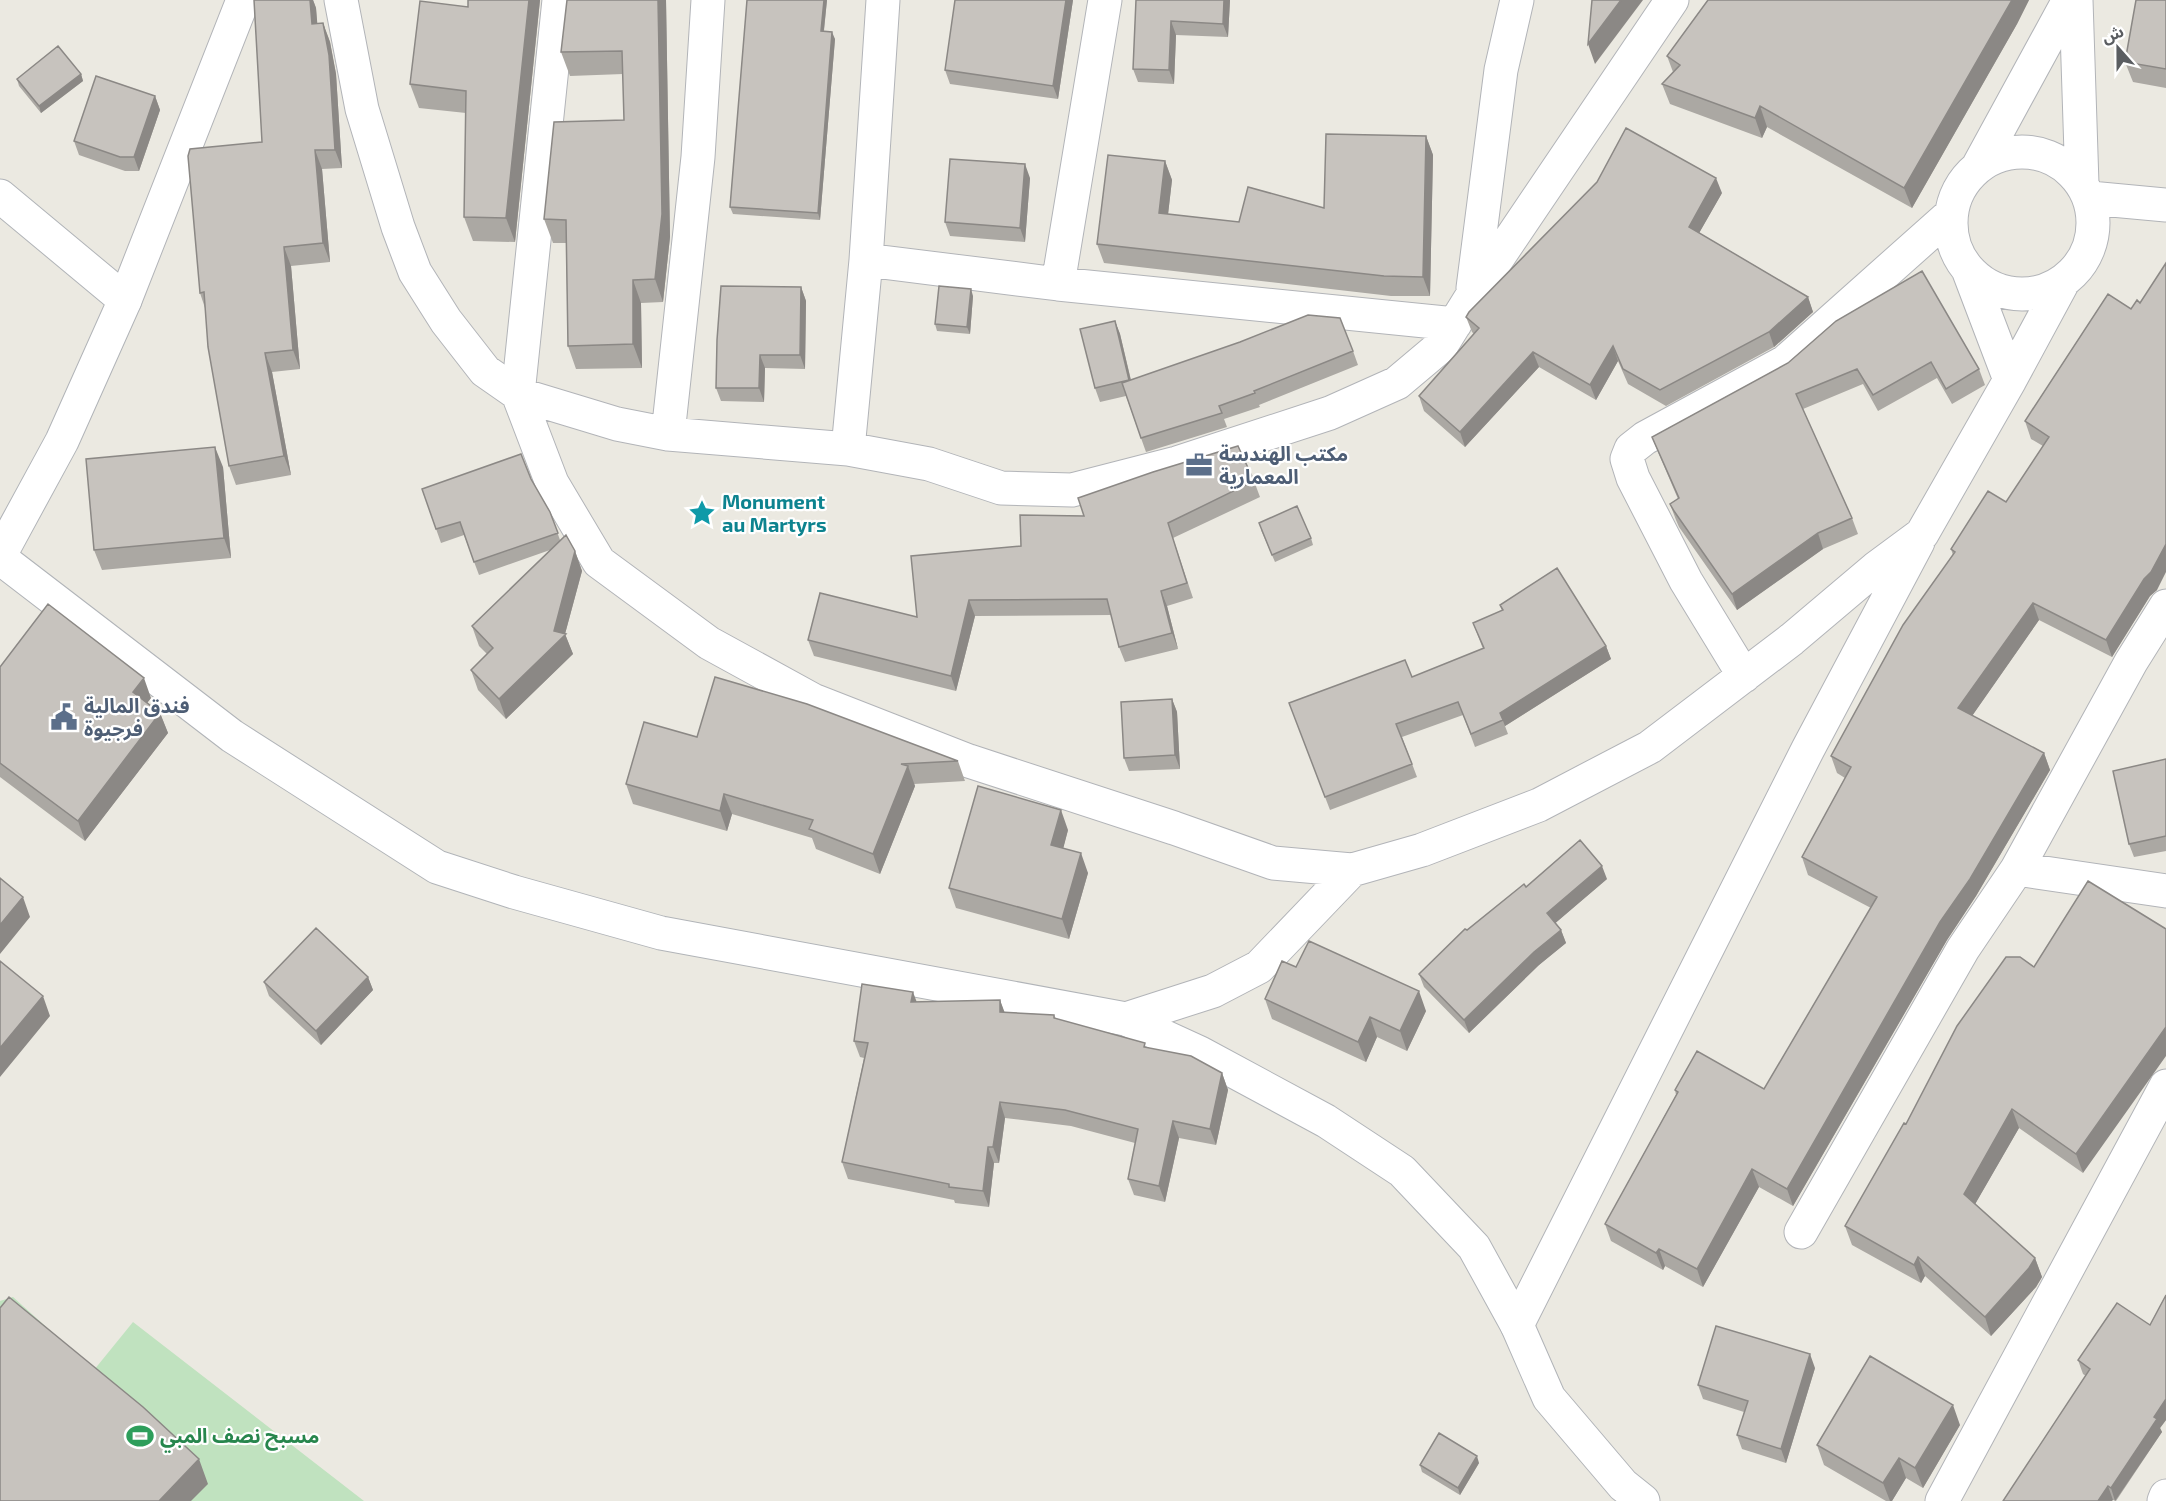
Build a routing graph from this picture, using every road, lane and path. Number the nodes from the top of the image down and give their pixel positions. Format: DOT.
graph roads {
  1 [pos="243,0"];
  2 [pos="341,0"];
  3 [pos="559,0"];
  4 [pos="708,0"];
  5 [pos="884,0"];
  6 [pos="1105,0"];
  7 [pos="1517,0"];
  8 [pos="1672,0"];
  9 [pos="2069,0"];
  10 [pos="2076,0"];
  11 [pos="1979,165"];
  12 [pos="2086,191"];
  13 [pos="0,196"];
  14 [pos="2166,205"];
  15 [pos="1950,215"];
  16 [pos="866,260"];
  17 [pos="1970,272"];
  18 [pos="2062,282"];
  19 [pos="1058,284"];
  20 [pos="1472,296"];
  21 [pos="125,300"];
  22 [pos="1455,324"];
  23 [pos="2010,380"];
  24 [pos="518,394"];
  25 [pos="668,434"];
  26 [pos="848,449"];
  27 [pos="1922,534"];
  28 [pos="0,557"];
  29 [pos="2166,606"];
  30 [pos="1744,676"];
  31 [pos="2017,869"];
  32 [pos="1352,870"];
  33 [pos="2166,891"];
  34 [pos="1126,1019"];
  35 [pos="2166,1086"];
  36 [pos="1801,1232"];
  37 [pos="1517,1325"];
  38 [pos="2166,1496"];
  39 [pos="1643,1501"];
  40 [pos="1942,1501"];
  41 [pos="2164,1501"];
  1 -- 21 [label="street"];
  2 -- 24 [label="street"];
  3 -- 24 [label="street"];
  4 -- 25 [label="street"];
  5 -- 16 [label="street"];
  6 -- 19 [label="street"];
  7 -- 20 [label="street"];
  8 -- 20 [label="street"];
  9 -- 11 [label="street"];
  10 -- 12 [label="street"];
  11 -- 12 [label="street"];
  11 -- 15 [label="street"];
  12 -- 14 [label="street"];
  12 -- 18 [label="street"];
  13 -- 21 [label="street"];
  15 -- 17 [label="street"];
  15 -- 30 [label="street"];
  16 -- 19 [label="street"];
  16 -- 26 [label="street"];
  17 -- 18 [label="street"];
  17 -- 23 [label="street"];
  18 -- 23 [label="street"];
  19 -- 22 [label="street"];
  20 -- 22 [label="street"];
  21 -- 28 [label="street"];
  22 -- 26 [label="street"];
  23 -- 27 [label="street"];
  24 -- 25 [label="street"];
  24 -- 32 [label="street"];
  25 -- 26 [label="street"];
  27 -- 30 [label="street"];
  27 -- 37 [label="street"];
  28 -- 34 [label="street"];
  29 -- 31 [label="street"];
  30 -- 32 [label="street"];
  31 -- 33 [label="street"];
  31 -- 36 [label="street"];
  32 -- 34 [label="street"];
  34 -- 37 [label="street"];
  35 -- 40 [label="street"];
  37 -- 39 [label="street"];
  38 -- 41 [label="street"];
}
